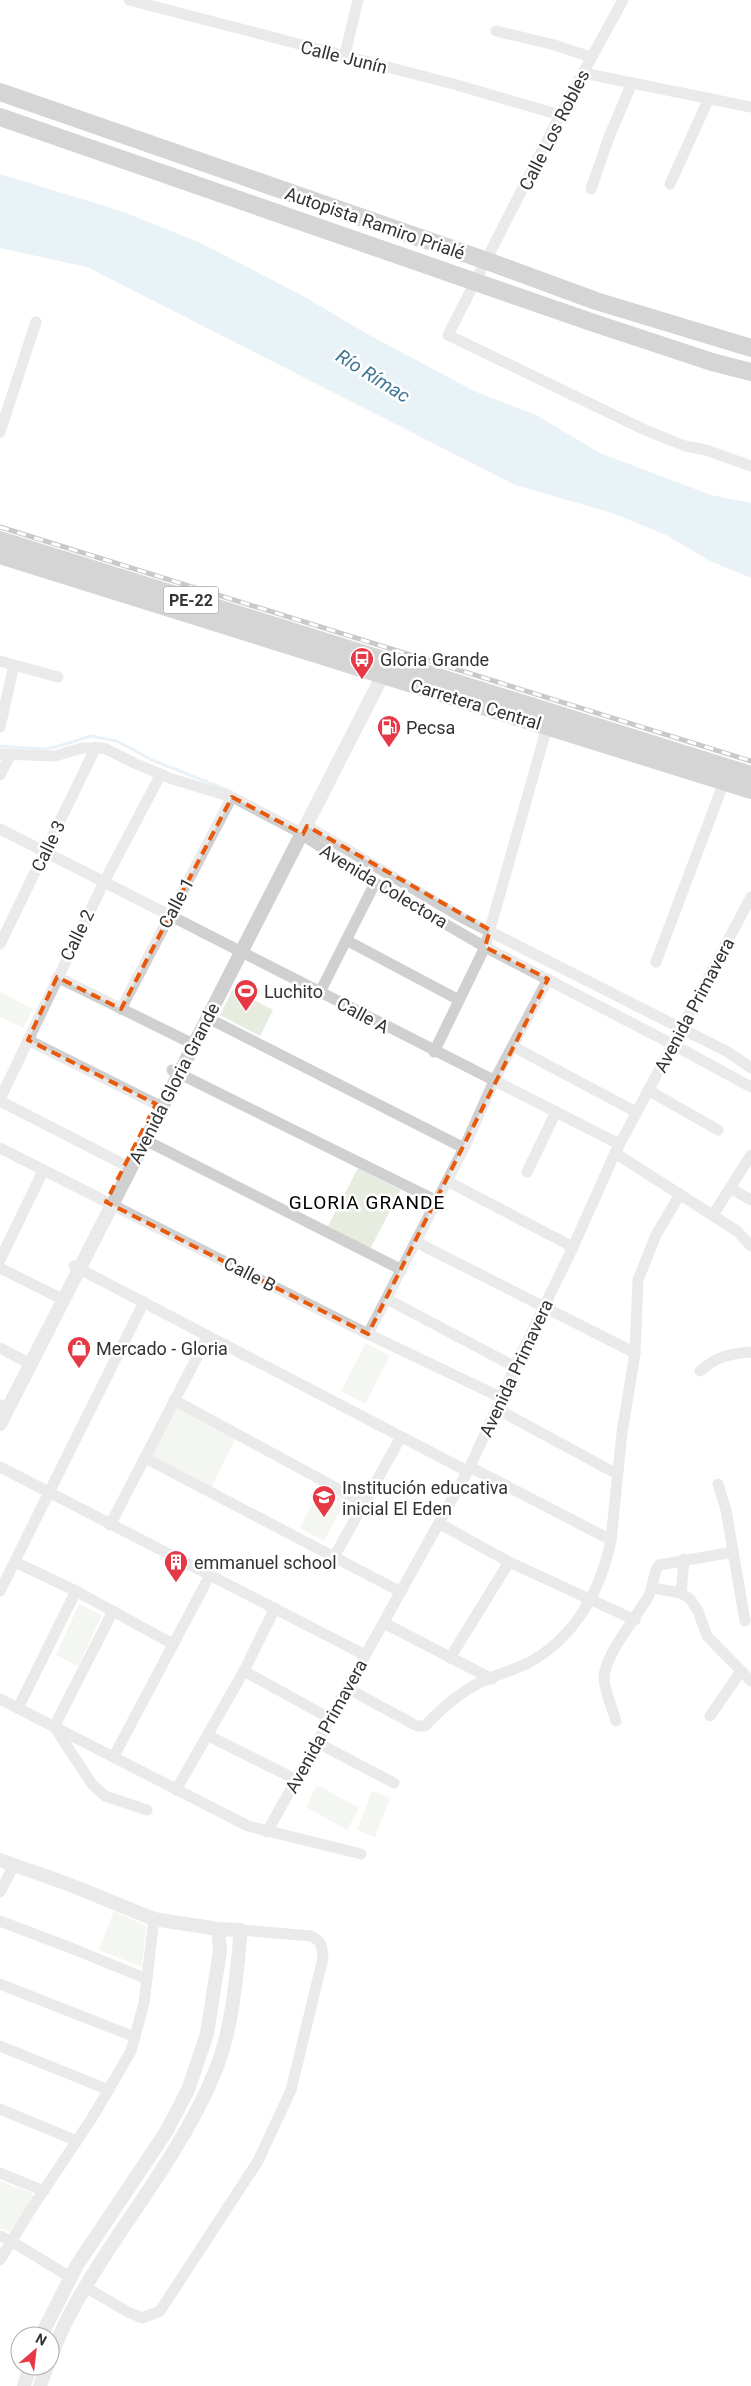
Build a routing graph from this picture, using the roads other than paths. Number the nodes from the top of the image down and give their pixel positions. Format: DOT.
graph roads {
  1 [pos="129,0"];
  2 [pos="358,0"];
  3 [pos="623,0"];
  4 [pos="496,31"];
  5 [pos="344,58"];
  6 [pos="591,58"];
  7 [pos="583,73"];
  8 [pos="632,83"];
  9 [pos="0,92"];
  10 [pos="709,98"];
  11 [pos="751,107"];
  12 [pos="560,115"];
  13 [pos="0,118"];
  14 [pos="670,184"];
  15 [pos="591,189"];
  16 [pos="487,261"];
  17 [pos="476,282"];
  18 [pos="36,322"];
  19 [pos="751,348"];
  20 [pos="751,372"];
  21 [pos="0,432"];
  22 [pos="751,466"];
  23 [pos="0,540"];
  24 [pos="0,555"];
  25 [pos="0,661"];
  26 [pos="14,665"];
  27 [pos="382,668"];
  28 [pos="58,677"];
  29 [pos="0,727"];
  30 [pos="547,727"];
  31 [pos="96,747"];
  32 [pos="5,754"];
  33 [pos="161,774"];
  34 [pos="0,775"];
  35 [pos="751,775"];
  36 [pos="724,782"];
  37 [pos="751,790"];
  38 [pos="232,797"];
  39 [pos="0,829"];
  40 [pos="301,831"];
  41 [pos="45,853"];
  42 [pos="104,882"];
  43 [pos="375,883"];
  44 [pos="751,897"];
  45 [pos="169,916"];
  46 [pos="490,930"];
  47 [pos="346,940"];
  48 [pos="0,944"];
  49 [pos="486,947"];
  50 [pos="239,950"];
  51 [pos="656,962"];
  52 [pos="57,977"];
  53 [pos="548,979"];
  54 [pos="320,992"];
  55 [pos="459,1000"];
  56 [pos="121,1009"];
  57 [pos="208,1018"];
  58 [pos="680,1029"];
  59 [pos="28,1040"];
  60 [pos="187,1041"];
  61 [pos="672,1044"];
  62 [pos="514,1047"];
  63 [pos="434,1052"];
  64 [pos="751,1068"];
  65 [pos="176,1072"];
  66 [pos="494,1081"];
  67 [pos="751,1087"];
  68 [pos="648,1090"];
  69 [pos="0,1100"];
  70 [pos="156,1104"];
  71 [pos="556,1112"];
  72 [pos="636,1112"];
  73 [pos="718,1130"];
  74 [pos="145,1140"];
  75 [pos="0,1148"];
  76 [pos="464,1148"];
  77 [pos="617,1148"];
  78 [pos="751,1156"];
  79 [pos="125,1165"];
  80 [pos="43,1171"];
  81 [pos="527,1172"];
  82 [pos="447,1181"];
  83 [pos="730,1188"];
  84 [pos="680,1194"];
  85 [pos="751,1200"];
  86 [pos="437,1202"];
  87 [pos="109,1203"];
  88 [pos="713,1215"];
  89 [pos="416,1242"];
  90 [pos="573,1246"];
  91 [pos="751,1246"];
  92 [pos="0,1260"];
  93 [pos="77,1267"];
  94 [pos="0,1268"];
  95 [pos="402,1270"];
  96 [pos="58,1297"];
  97 [pos="387,1299"];
  98 [pos="144,1302"];
  99 [pos="544,1308"];
  100 [pos="368,1334"];
  101 [pos="208,1336"];
  102 [pos="0,1348"];
  103 [pos="751,1352"];
  104 [pos="635,1353"];
  105 [pos="25,1361"];
  106 [pos="514,1367"];
  107 [pos="700,1370"];
  108 [pos="174,1400"];
  109 [pos="499,1403"];
  110 [pos="0,1406"];
  111 [pos="0,1424"];
  112 [pos="401,1437"];
  113 [pos="145,1458"];
  114 [pos="0,1467"];
  115 [pos="469,1469"];
  116 [pos="617,1474"];
  117 [pos="718,1484"];
  118 [pos="49,1492"];
  119 [pos="364,1503"];
  120 [pos="440,1524"];
  121 [pos="110,1525"];
  122 [pos="611,1540"];
  123 [pos="732,1552"];
  124 [pos="334,1557"];
  125 [pos="684,1559"];
  126 [pos="15,1562"];
  127 [pos="509,1562"];
  128 [pos="210,1574"];
  129 [pos="653,1588"];
  130 [pos="0,1591"];
  131 [pos="76,1591"];
  132 [pos="401,1592"];
  133 [pos="681,1593"];
  134 [pos="591,1600"];
  135 [pos="275,1608"];
  136 [pos="113,1611"];
  137 [pos="635,1620"];
  138 [pos="745,1621"];
  139 [pos="384,1623"];
  140 [pos="173,1644"];
  141 [pos="365,1655"];
  142 [pos="450,1658"];
  143 [pos="244,1671"];
  144 [pos="741,1671"];
  145 [pos="492,1678"];
  146 [pos="751,1681"];
  147 [pos="347,1688"];
  148 [pos="0,1699"];
  149 [pos="18,1708"];
  150 [pos="710,1716"];
  151 [pos="329,1718"];
  152 [pos="616,1721"];
  153 [pos="54,1727"];
  154 [pos="208,1736"];
  155 [pos="316,1742"];
  156 [pos="114,1756"];
  157 [pos="297,1780"];
  158 [pos="394,1783"];
  159 [pos="176,1790"];
  160 [pos="147,1810"];
  161 [pos="267,1832"];
  162 [pos="361,1854"];
  163 [pos="0,1860"];
  164 [pos="14,1865"];
  165 [pos="0,1892"];
  166 [pos="154,1919"];
  167 [pos="0,1921"];
  168 [pos="218,1929"];
  169 [pos="241,1930"];
  170 [pos="147,1979"];
  171 [pos="0,1984"];
  172 [pos="135,2037"];
  173 [pos="0,2046"];
  174 [pos="109,2090"];
  175 [pos="0,2109"];
  176 [pos="77,2141"];
  177 [pos="0,2173"];
  178 [pos="44,2191"];
  179 [pos="6,2239"];
  180 [pos="0,2260"];
  181 [pos="70,2277"];
  182 [pos="85,2287"];
  183 [pos="46,2326"];
  184 [pos="60,2336"];
  1 -- 5 [label="street, Calle Junín"];
  2 -- 5 [label="street"];
  3 -- 6 [label="street, Calle Los Robles"];
  4 -- 6 [label="street"];
  5 -- 12 [label="street, Calle Junín"];
  6 -- 7 [label="street, Calle Los Robles"];
  7 -- 8 [label="street"];
  7 -- 12 [label="street, Calle Los Robles"];
  8 -- 10 [label="street"];
  8 -- 15 [label="street"];
  9 -- 16 [label="highway, Autopista Ramiro Prialé"];
  10 -- 11 [label="street"];
  10 -- 14 [label="street"];
  12 -- 16 [label="street, Calle Los Robles"];
  13 -- 17 [label="highway, Autopista Ramiro Prialé"];
  16 -- 17 [label="street, Calle Los Robles"];
  16 -- 19 [label="highway, Autopista Ramiro Prialé"];
  17 -- 20 [label="highway, Autopista Ramiro Prialé"];
  17 -- 22 [label="street, Calle Los Robles"];
  18 -- 21 [label="street"];
  23 -- 27 [label="highway, Carretera Central / PE-22"];
  24 -- 27 [label="highway, Carretera Central / PE-22"];
  25 -- 26 [label="street"];
  26 -- 28 [label="street"];
  26 -- 29 [label="street"];
  27 -- 30 [label="highway, Carretera Central / PE-22"];
  27 -- 35 [label="highway, Carretera Central / PE-22"];
  27 -- 40 [label="street, Avenida Gloria Grande"];
  30 -- 36 [label="highway, Carretera Central / PE-22"];
  30 -- 46 [label="street"];
  31 -- 32 [label="street, Avenida Colectora"];
  31 -- 33 [label="street, Avenida Colectora"];
  31 -- 41 [label="street, Calle 3"];
  32 -- 34 [label="street"];
  33 -- 38 [label="street, Avenida Colectora"];
  33 -- 42 [label="street, Calle 2"];
  36 -- 37 [label="highway, Carretera Central / PE-22"];
  36 -- 51 [label="street"];
  38 -- 40 [label="street, Avenida Colectora"];
  38 -- 45 [label="street, Calle 1"];
  39 -- 41 [label="street, Calle A"];
  40 -- 43 [label="street, Avenida Colectora"];
  40 -- 46 [label="street, Avenida Colectora"];
  40 -- 50 [label="street, Avenida Gloria Grande"];
  41 -- 42 [label="street, Calle A"];
  41 -- 48 [label="street, Calle 3"];
  42 -- 45 [label="street, Calle A"];
  42 -- 52 [label="street, Calle 2"];
  43 -- 47 [label="street"];
  43 -- 49 [label="street, Avenida Colectora"];
  44 -- 58 [label="street, Avenida Primavera"];
  45 -- 50 [label="street, Calle A"];
  45 -- 56 [label="street, Calle 1"];
  46 -- 49 [label="street"];
  46 -- 58 [label="street, Avenida Colectora"];
  47 -- 54 [label="street"];
  47 -- 55 [label="street"];
  49 -- 53 [label="street, Avenida Colectora"];
  49 -- 55 [label="street"];
  50 -- 54 [label="street, Calle A"];
  50 -- 57 [label="street, Avenida Gloria Grande"];
  50 -- 60 [label="street, Avenida Gloria Grande"];
  52 -- 56 [label="street"];
  52 -- 59 [label="street, Calle 2"];
  53 -- 61 [label="street, Avenida Colectora"];
  53 -- 62 [label="street"];
  54 -- 63 [label="street, Calle A"];
  55 -- 63 [label="street"];
  56 -- 60 [label="street"];
  57 -- 65 [label="street, Avenida Gloria Grande"];
  57 -- 76 [label="street"];
  58 -- 61 [label="street, Avenida Primavera"];
  58 -- 64 [label="street, Avenida Colectora"];
  59 -- 69 [label="street, Calle 2"];
  59 -- 70 [label="street"];
  60 -- 65 [label="street, Avenida Gloria Grande"];
  61 -- 67 [label="street, Avenida Colectora"];
  61 -- 68 [label="street, Avenida Primavera"];
  62 -- 66 [label="street"];
  62 -- 72 [label="street"];
  63 -- 66 [label="street, Calle A"];
  65 -- 70 [label="street, Avenida Gloria Grande"];
  65 -- 74 [label="street, Avenida Gloria Grande"];
  65 -- 86 [label="street"];
  66 -- 71 [label="street, Calle A"];
  66 -- 76 [label="street"];
  68 -- 72 [label="street, Avenida Primavera"];
  68 -- 73 [label="street"];
  69 -- 79 [label="street"];
  70 -- 79 [label="street, Avenida Gloria Grande"];
  71 -- 77 [label="street, Calle A"];
  71 -- 81 [label="street"];
  72 -- 77 [label="street, Avenida Primavera"];
  74 -- 87 [label="street, Avenida Gloria Grande"];
  74 -- 95 [label="street"];
  75 -- 80 [label="street, Calle B"];
  76 -- 82 [label="street"];
  77 -- 84 [label="street, Calle A"];
  77 -- 90 [label="street, Avenida Primavera"];
  78 -- 83 [label="street"];
  79 -- 87 [label="street, Avenida Gloria Grande"];
  80 -- 87 [label="street, Calle B"];
  80 -- 92 [label="street"];
  82 -- 86 [label="street"];
  82 -- 90 [label="street"];
  83 -- 85 [label="street"];
  83 -- 88 [label="street"];
  84 -- 88 [label="street, Calle A"];
  84 -- 104 [label="street"];
  86 -- 89 [label="street"];
  87 -- 93 [label="street, Avenida Gloria Grande"];
  87 -- 100 [label="street, Calle B"];
  88 -- 91 [label="street, Calle A"];
  89 -- 95 [label="street"];
  89 -- 99 [label="street"];
  90 -- 99 [label="street, Avenida Primavera"];
  93 -- 96 [label="street, Avenida Gloria Grande"];
  93 -- 98 [label="street"];
  93 -- 111 [label="street, Avenida Gloria Grande"];
  94 -- 96 [label="street"];
  95 -- 97 [label="street"];
  96 -- 105 [label="street, Avenida Gloria Grande"];
  97 -- 100 [label="street"];
  97 -- 106 [label="street"];
  98 -- 101 [label="street"];
  98 -- 118 [label="street"];
  99 -- 104 [label="street"];
  99 -- 106 [label="street, Avenida Primavera"];
  100 -- 109 [label="street, Calle B"];
  101 -- 108 [label="street"];
  101 -- 112 [label="street"];
  102 -- 105 [label="street"];
  103 -- 107 [label="street"];
  104 -- 116 [label="street"];
  105 -- 110 [label="street, Avenida Gloria Grande"];
  106 -- 109 [label="street, Avenida Primavera"];
  108 -- 113 [label="street"];
  108 -- 119 [label="street"];
  109 -- 115 [label="street, Avenida Primavera"];
  109 -- 116 [label="street, Calle B"];
  112 -- 115 [label="street"];
  112 -- 119 [label="street"];
  113 -- 121 [label="street"];
  113 -- 124 [label="street"];
  114 -- 118 [label="street"];
  115 -- 120 [label="street, Avenida Primavera"];
  115 -- 122 [label="street"];
  116 -- 122 [label="street"];
  117 -- 123 [label="street"];
  118 -- 121 [label="street"];
  118 -- 126 [label="street"];
  119 -- 124 [label="street"];
  120 -- 127 [label="street"];
  120 -- 132 [label="street, Avenida Primavera"];
  121 -- 128 [label="street"];
  122 -- 134 [label="street"];
  123 -- 125 [label="street"];
  123 -- 138 [label="street"];
  124 -- 132 [label="street"];
  125 -- 129 [label="street"];
  125 -- 133 [label="street"];
  126 -- 130 [label="street"];
  126 -- 131 [label="street"];
  127 -- 134 [label="street"];
  127 -- 142 [label="street"];
  128 -- 135 [label="street"];
  128 -- 140 [label="street"];
  129 -- 133 [label="street"];
  129 -- 137 [label="street"];
  131 -- 136 [label="street"];
  131 -- 149 [label="street"];
  132 -- 139 [label="street, Avenida Primavera"];
  133 -- 144 [label="street"];
  134 -- 137 [label="street"];
  134 -- 145 [label="street"];
  135 -- 141 [label="street"];
  135 -- 143 [label="street"];
  136 -- 140 [label="street"];
  136 -- 153 [label="street"];
  137 -- 152 [label="street"];
  139 -- 141 [label="street, Avenida Primavera"];
  139 -- 142 [label="street"];
  140 -- 156 [label="street"];
  141 -- 147 [label="street, Avenida Primavera"];
  142 -- 145 [label="street"];
  143 -- 151 [label="street"];
  143 -- 154 [label="street"];
  144 -- 146 [label="street"];
  144 -- 150 [label="street"];
  145 -- 147 [label="street"];
  147 -- 151 [label="street, Avenida Primavera"];
  148 -- 149 [label="street"];
  149 -- 153 [label="street"];
  151 -- 155 [label="street, Avenida Primavera"];
  153 -- 156 [label="street"];
  153 -- 160 [label="street"];
  154 -- 157 [label="street"];
  154 -- 159 [label="street"];
  155 -- 157 [label="street, Avenida Primavera"];
  155 -- 158 [label="street"];
  156 -- 159 [label="street"];
  157 -- 161 [label="street, Avenida Primavera"];
  159 -- 161 [label="street"];
  161 -- 162 [label="street"];
  163 -- 164 [label="street"];
  164 -- 165 [label="street"];
  164 -- 166 [label="street"];
  166 -- 168 [label="street"];
  166 -- 170 [label="street"];
  167 -- 170 [label="street"];
  168 -- 169 [label="street"];
  168 -- 181 [label="street"];
  169 -- 182 [label="street"];
  169 -- 182 [label="street"];
  170 -- 172 [label="street"];
  171 -- 172 [label="street"];
  172 -- 174 [label="street"];
  173 -- 174 [label="street"];
  174 -- 176 [label="street"];
  175 -- 176 [label="street"];
  176 -- 178 [label="street"];
  177 -- 178 [label="street"];
  178 -- 179 [label="street"];
  179 -- 180 [label="street"];
  179 -- 181 [label="street"];
  181 -- 183 [label="street"];
  182 -- 184 [label="street"];
}
